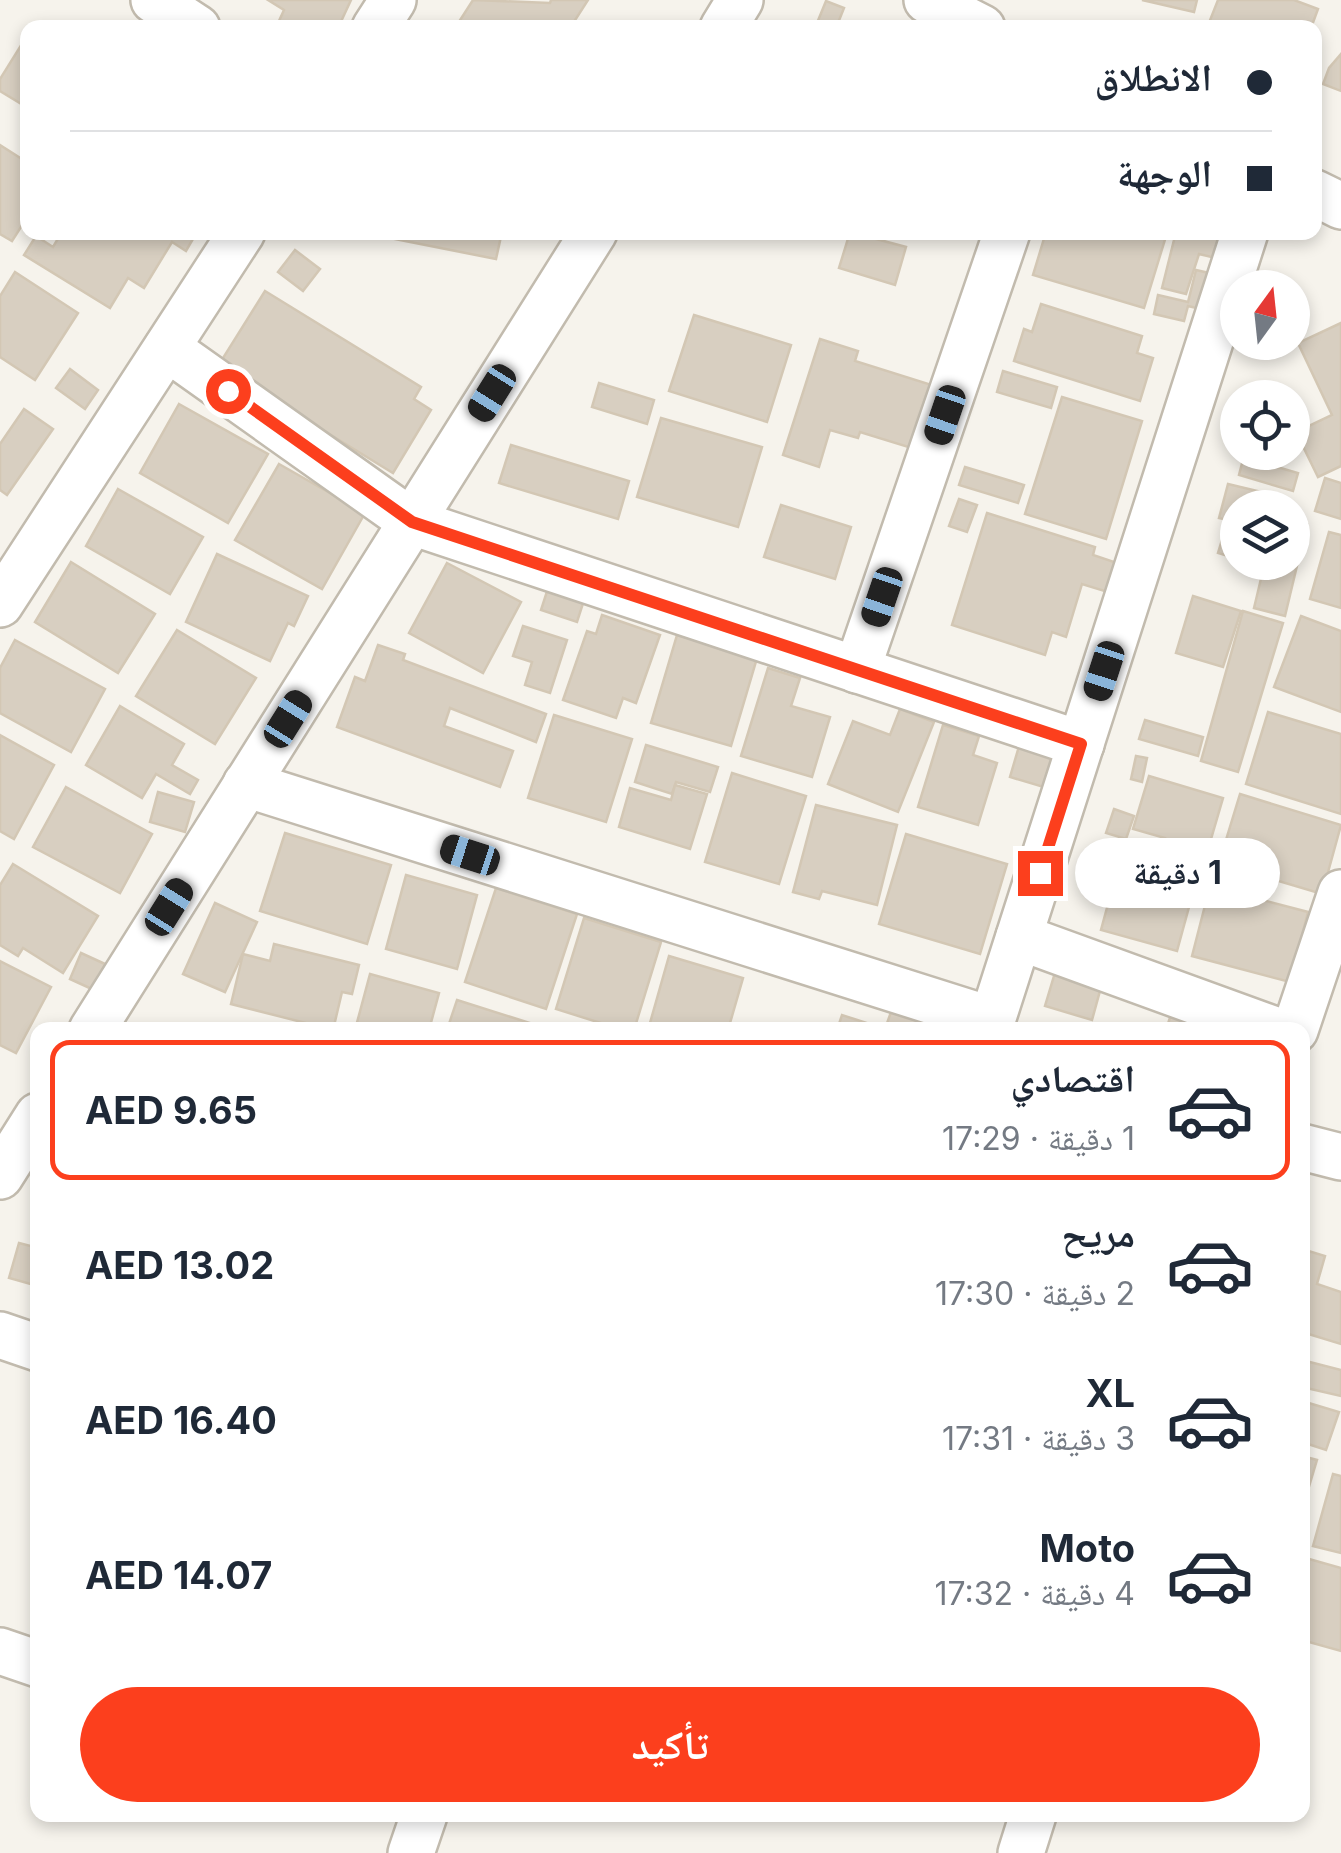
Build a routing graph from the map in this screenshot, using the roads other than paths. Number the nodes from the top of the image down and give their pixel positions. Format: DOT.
graph roads {
  1 [pos="154,0"];
  2 [pos="927,0"];
  3 [pos="185,20"];
  4 [pos="966,20"];
  5 [pos="237,240"];
  6 [pos="589,240"];
  7 [pos="1004,240"];
  8 [pos="1242,240"];
  9 [pos="167,348"];
  10 [pos="412,522"];
  11 [pos="0,604"];
  12 [pos="857,670"];
  13 [pos="1081,744"];
  14 [pos="246,784"];
  15 [pos="1341,893"];
  16 [pos="1019,937"];
  17 [pos="97,1022"];
  18 [pos="982,1022"];
  19 [pos="992,1022"];
  20 [pos="1253,1022"];
  21 [pos="1298,1022"];
  22 [pos="30,1129"];
  23 [pos="1310,1148"];
  24 [pos="1341,1157"];
  25 [pos="0,1176"];
  26 [pos="0,1335"];
  27 [pos="30,1345"];
  28 [pos="0,1651"];
  29 [pos="30,1661"];
  30 [pos="422,1822"];
  31 [pos="1031,1822"];
  32 [pos="411,1853"];
  33 [pos="1020,1853"];
  1 -- 3 [label="street"];
  2 -- 4 [label="street"];
  5 -- 9 [label="street"];
  6 -- 10 [label="street"];
  7 -- 12 [label="street"];
  8 -- 13 [label="street"];
  9 -- 10 [label="street"];
  9 -- 11 [label="street"];
  10 -- 12 [label="street"];
  10 -- 14 [label="street"];
  12 -- 13 [label="street"];
  13 -- 16 [label="street"];
  14 -- 17 [label="street"];
  14 -- 18 [label="street"];
  15 -- 21 [label="street"];
  16 -- 19 [label="street"];
  16 -- 20 [label="street"];
  22 -- 25 [label="street"];
  23 -- 24 [label="street"];
  26 -- 27 [label="street"];
  28 -- 29 [label="street"];
  30 -- 32 [label="street"];
  31 -- 33 [label="street"];
}
